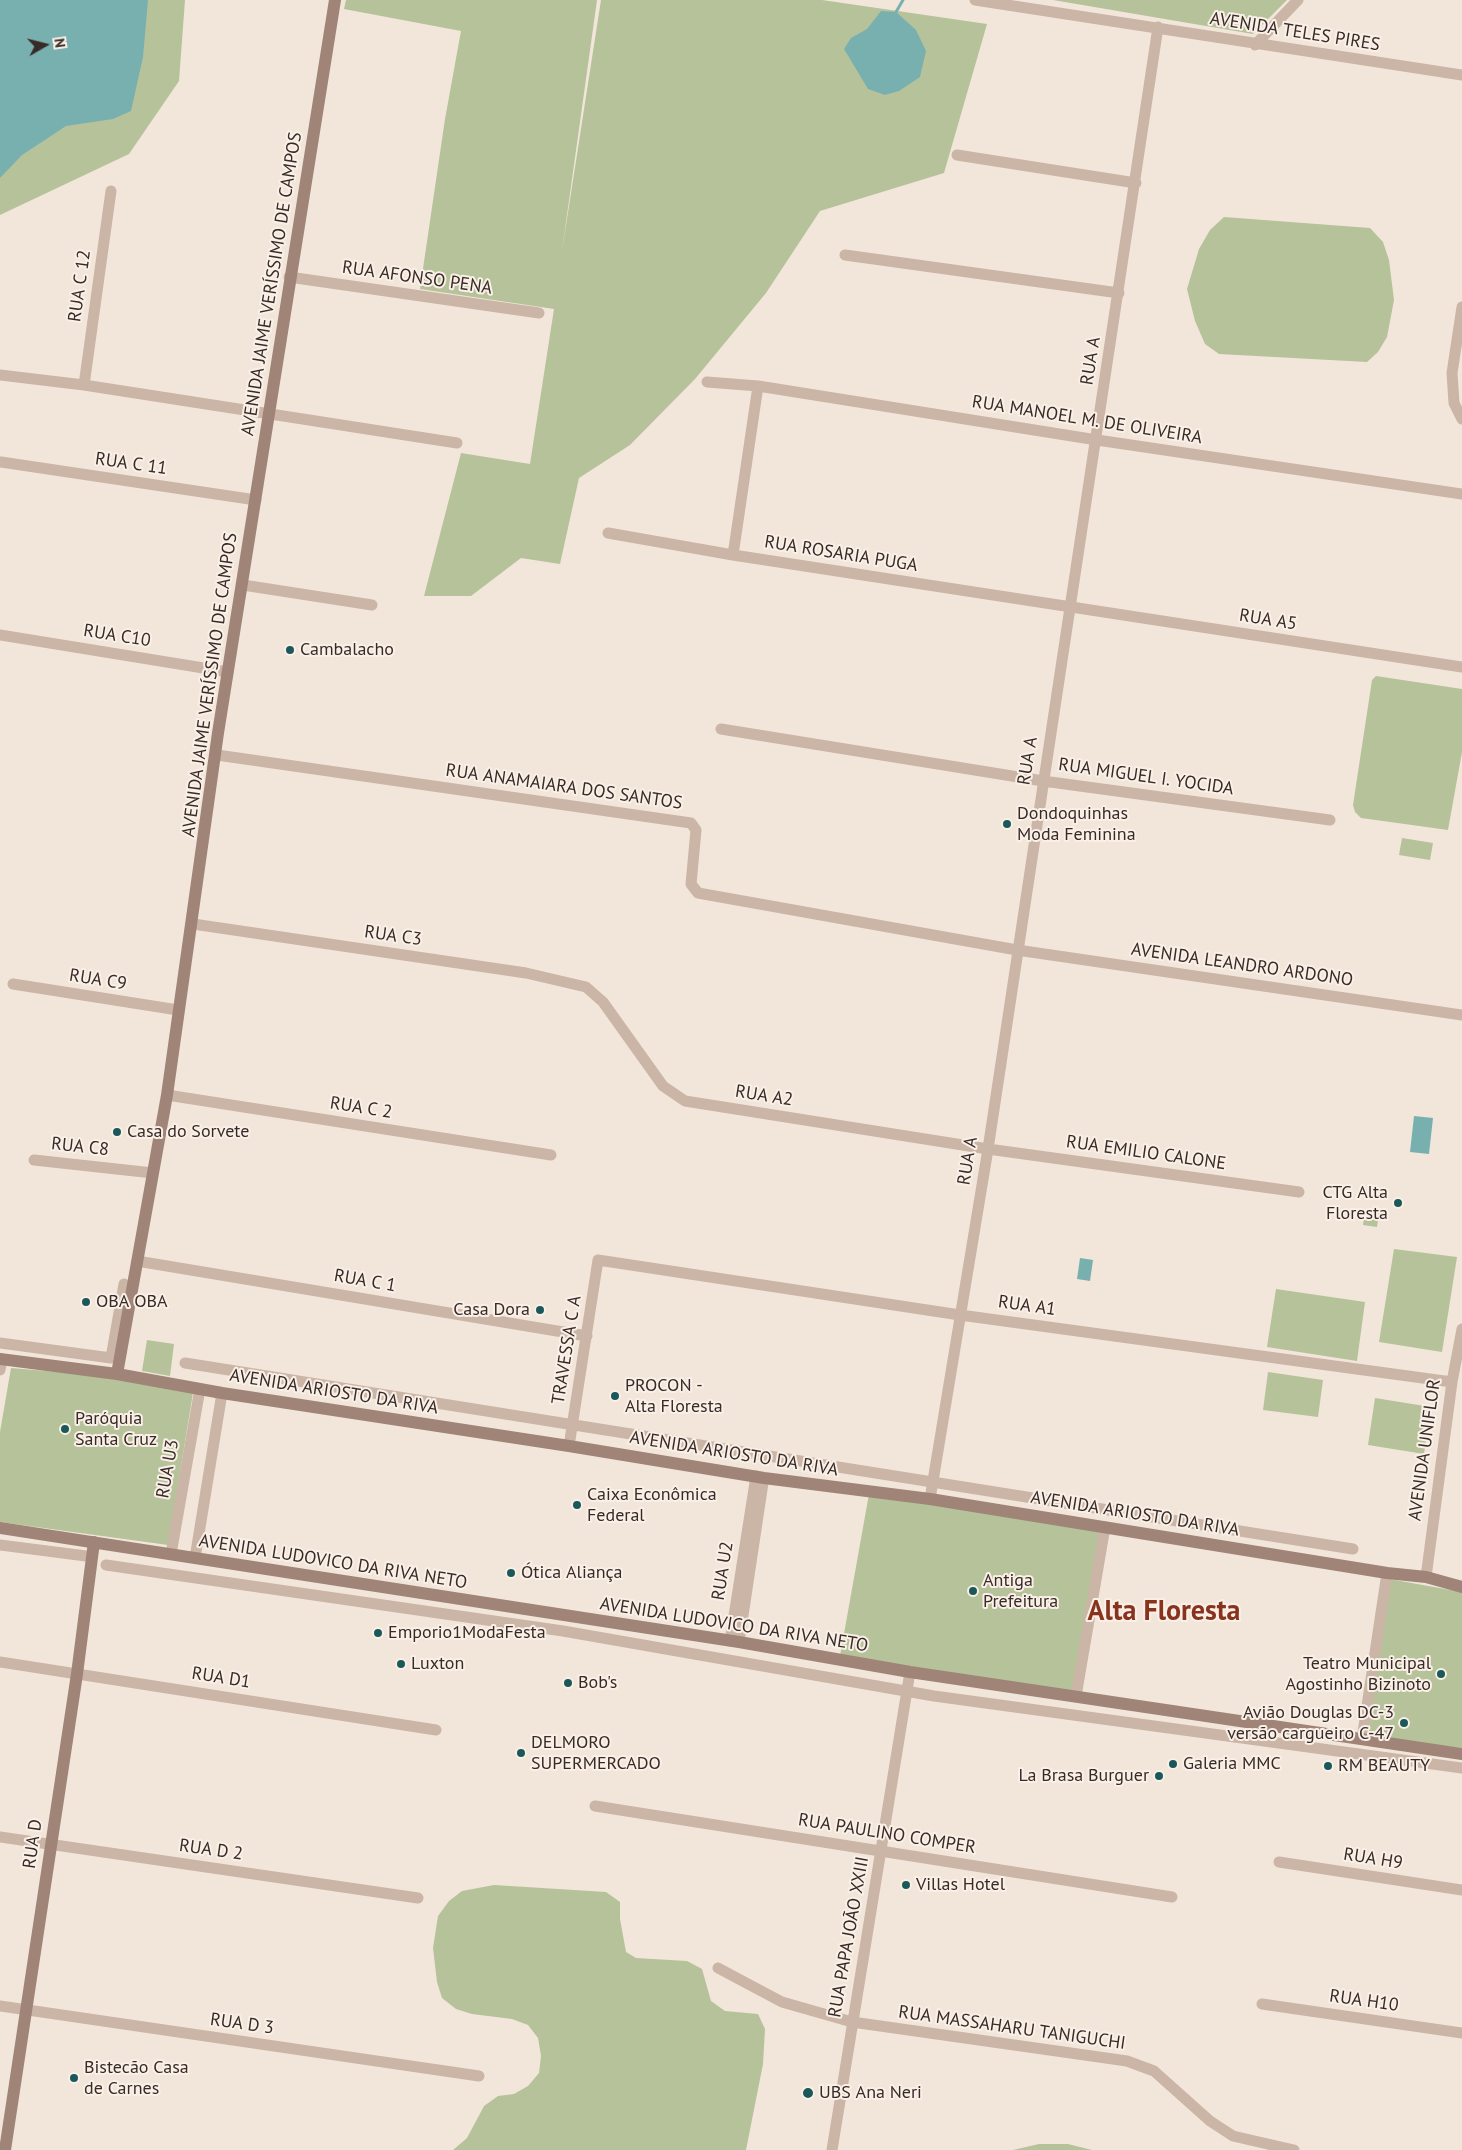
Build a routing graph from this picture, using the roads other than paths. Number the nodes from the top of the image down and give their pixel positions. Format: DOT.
graph roads {
  1 [pos="335,0"];
  2 [pos="975,0"];
  3 [pos="1298,0"];
  4 [pos="1158,27"];
  5 [pos="1255,44"];
  6 [pos="1462,75"];
  7 [pos="957,155"];
  8 [pos="1136,183"];
  9 [pos="111,191"];
  10 [pos="845,255"];
  11 [pos="290,277"];
  12 [pos="1118,293"];
  13 [pos="1462,307"];
  14 [pos="539,313"];
  15 [pos="0,375"];
  16 [pos="707,382"];
  17 [pos="84,386"];
  18 [pos="758,386"];
  19 [pos="270,415"];
  20 [pos="1462,420"];
  21 [pos="1097,440"];
  22 [pos="457,443"];
  23 [pos="0,462"];
  24 [pos="1462,494"];
  25 [pos="256,500"];
  26 [pos="608,533"];
  27 [pos="733,555"];
  28 [pos="243,585"];
  29 [pos="372,605"];
  30 [pos="1069,608"];
  31 [pos="0,635"];
  32 [pos="1462,667"];
  33 [pos="228,672"];
  34 [pos="721,729"];
  35 [pos="217,755"];
  36 [pos="1043,781"];
  37 [pos="1330,820"];
  38 [pos="193,924"];
  39 [pos="1017,950"];
  40 [pos="13,984"];
  41 [pos="586,987"];
  42 [pos="178,1010"];
  43 [pos="1462,1015"];
  44 [pos="167,1095"];
  45 [pos="988,1148"];
  46 [pos="550,1155"];
  47 [pos="34,1160"];
  48 [pos="153,1173"];
  49 [pos="1299,1192"];
  50 [pos="598,1260"];
  51 [pos="137,1261"];
  52 [pos="124,1284"];
  53 [pos="960,1314"];
  54 [pos="1462,1329"];
  55 [pos="587,1336"];
  56 [pos="0,1343"];
  57 [pos="1,1363"];
  58 [pos="185,1363"];
  59 [pos="117,1374"];
  60 [pos="200,1389"];
  61 [pos="1455,1390"];
  62 [pos="222,1393"];
  63 [pos="572,1424"];
  64 [pos="569,1446"];
  65 [pos="760,1477"];
  66 [pos="932,1482"];
  67 [pos="930,1499"];
  68 [pos="1104,1527"];
  69 [pos="0,1528"];
  70 [pos="94,1542"];
  71 [pos="0,1545"];
  72 [pos="1353,1549"];
  73 [pos="171,1554"];
  74 [pos="86,1556"];
  75 [pos="195,1558"];
  76 [pos="106,1564"];
  77 [pos="1387,1573"];
  78 [pos="1426,1577"];
  79 [pos="1462,1586"];
  80 [pos="734,1642"];
  81 [pos="0,1662"];
  82 [pos="910,1672"];
  83 [pos="77,1674"];
  84 [pos="906,1691"];
  85 [pos="1076,1696"];
  86 [pos="436,1730"];
  87 [pos="1362,1739"];
  88 [pos="1462,1754"];
  89 [pos="1462,1768"];
  90 [pos="595,1806"];
  91 [pos="0,1837"];
  92 [pos="51,1846"];
  93 [pos="882,1851"];
  94 [pos="1279,1862"];
  95 [pos="1462,1890"];
  96 [pos="1172,1897"];
  97 [pos="418,1898"];
  98 [pos="718,1968"];
  99 [pos="1262,2004"];
  100 [pos="0,2006"];
  101 [pos="27,2011"];
  102 [pos="852,2022"];
  103 [pos="1462,2033"];
  104 [pos="479,2076"];
  105 [pos="4,2150"];
  106 [pos="832,2150"];
  107 [pos="1294,2150"];
  1 -- 11 [label="street, AVENIDA JAIME VERÍSSIMO DE CAMPOS"];
  2 -- 4 [label="street, AVENIDA TELES PIRES"];
  3 -- 5 [label="street"];
  4 -- 5 [label="street, AVENIDA TELES PIRES"];
  4 -- 8 [label="street, RUA A"];
  5 -- 6 [label="street, AVENIDA TELES PIRES"];
  7 -- 8 [label="street"];
  8 -- 12 [label="street, RUA A"];
  9 -- 17 [label="street, RUA C 12"];
  10 -- 12 [label="street"];
  11 -- 14 [label="street, RUA AFONSO PENA"];
  11 -- 19 [label="street, AVENIDA JAIME VERÍSSIMO DE CAMPOS"];
  12 -- 21 [label="street, RUA A"];
  13 -- 20 [label="street"];
  15 -- 17 [label="street"];
  16 -- 18 [label="street, RUA MANOEL M. DE OLIVEIRA"];
  17 -- 19 [label="street"];
  18 -- 21 [label="street, RUA MANOEL M. DE OLIVEIRA"];
  18 -- 27 [label="street"];
  19 -- 22 [label="street"];
  19 -- 25 [label="street, AVENIDA JAIME VERÍSSIMO DE CAMPOS"];
  21 -- 24 [label="street, RUA MANOEL M. DE OLIVEIRA"];
  21 -- 30 [label="street, RUA A"];
  23 -- 25 [label="street, RUA C 11"];
  25 -- 28 [label="street, AVENIDA JAIME VERÍSSIMO DE CAMPOS"];
  26 -- 27 [label="street, RUA ROSARIA PUGA"];
  27 -- 30 [label="street, RUA ROSARIA PUGA"];
  28 -- 29 [label="street"];
  28 -- 33 [label="street, AVENIDA JAIME VERÍSSIMO DE CAMPOS"];
  30 -- 32 [label="street, RUA A5"];
  30 -- 36 [label="street, RUA A"];
  31 -- 33 [label="street, RUA C10"];
  33 -- 35 [label="street, AVENIDA JAIME VERÍSSIMO DE CAMPOS"];
  34 -- 36 [label="street, RUA MIGUEL I. YOCIDA"];
  35 -- 38 [label="street, AVENIDA JAIME VERÍSSIMO DE CAMPOS"];
  35 -- 39 [label="street, RUA ANAMAIARA DOS SANTOS"];
  36 -- 37 [label="street, RUA MIGUEL I. YOCIDA"];
  36 -- 39 [label="street, RUA A"];
  38 -- 41 [label="street, RUA C3"];
  38 -- 42 [label="street, AVENIDA JAIME VERÍSSIMO DE CAMPOS"];
  39 -- 43 [label="street, AVENIDA LEANDRO ARDONO"];
  39 -- 45 [label="street, RUA A"];
  40 -- 42 [label="street, RUA C9"];
  41 -- 45 [label="street, RUA A2"];
  42 -- 44 [label="street, AVENIDA JAIME VERÍSSIMO DE CAMPOS"];
  44 -- 46 [label="street, RUA C 2"];
  44 -- 48 [label="street, AVENIDA JAIME VERÍSSIMO DE CAMPOS"];
  45 -- 49 [label="street, RUA EMILIO CALONE"];
  45 -- 53 [label="street, RUA A"];
  47 -- 48 [label="street, RUA C8"];
  48 -- 51 [label="street, AVENIDA JAIME VERÍSSIMO DE CAMPOS"];
  50 -- 53 [label="street, RUA A1"];
  50 -- 55 [label="street, TRAVESSA C A"];
  51 -- 55 [label="street, RUA C 1"];
  51 -- 59 [label="street, AVENIDA JAIME VERÍSSIMO DE CAMPOS"];
  52 -- 56 [label="street"];
  53 -- 61 [label="street, RUA A1"];
  53 -- 66 [label="street, RUA A"];
  54 -- 61 [label="street, AVENIDA UNIFLOR"];
  55 -- 63 [label="street, TRAVESSA C A"];
  57 -- 59 [label="street, AVENIDA ARIOSTO DA RIVA"];
  58 -- 63 [label="street"];
  59 -- 60 [label="street, AVENIDA ARIOSTO DA RIVA"];
  60 -- 62 [label="street, AVENIDA ARIOSTO DA RIVA"];
  60 -- 73 [label="street, RUA U3"];
  61 -- 78 [label="street, AVENIDA UNIFLOR"];
  62 -- 64 [label="street, AVENIDA ARIOSTO DA RIVA"];
  62 -- 75 [label="street"];
  63 -- 64 [label="street, TRAVESSA C A"];
  63 -- 66 [label="street"];
  64 -- 65 [label="street, AVENIDA ARIOSTO DA RIVA"];
  65 -- 67 [label="street, AVENIDA ARIOSTO DA RIVA"];
  65 -- 80 [label="street, RUA U2"];
  66 -- 67 [label="street, RUA A"];
  66 -- 72 [label="street"];
  67 -- 68 [label="street, AVENIDA ARIOSTO DA RIVA"];
  68 -- 77 [label="street, AVENIDA ARIOSTO DA RIVA"];
  68 -- 85 [label="street"];
  69 -- 70 [label="street, AVENIDA LUDOVICO DA RIVA NETO"];
  70 -- 73 [label="street, AVENIDA LUDOVICO DA RIVA NETO"];
  70 -- 83 [label="street, RUA D"];
  71 -- 74 [label="street"];
  73 -- 75 [label="street, AVENIDA LUDOVICO DA RIVA NETO"];
  75 -- 80 [label="street, AVENIDA LUDOVICO DA RIVA NETO"];
  76 -- 84 [label="street"];
  77 -- 78 [label="street, AVENIDA ARIOSTO DA RIVA"];
  77 -- 87 [label="street"];
  78 -- 79 [label="street, AVENIDA ARIOSTO DA RIVA"];
  80 -- 82 [label="street, AVENIDA LUDOVICO DA RIVA NETO"];
  81 -- 83 [label="street, RUA D1"];
  82 -- 84 [label="street, RUA PAPA JOÃO XXIII"];
  82 -- 85 [label="street, AVENIDA LUDOVICO DA RIVA NETO"];
  83 -- 86 [label="street, RUA D1"];
  83 -- 92 [label="street, RUA D"];
  84 -- 89 [label="street"];
  84 -- 93 [label="street, RUA PAPA JOÃO XXIII"];
  85 -- 87 [label="street, AVENIDA LUDOVICO DA RIVA NETO"];
  87 -- 88 [label="street, AVENIDA LUDOVICO DA RIVA NETO"];
  90 -- 93 [label="street, RUA PAULINO COMPER"];
  91 -- 92 [label="street, RUA D 2"];
  92 -- 97 [label="street, RUA D 2"];
  92 -- 101 [label="street, RUA D"];
  93 -- 96 [label="street, RUA PAULINO COMPER"];
  93 -- 102 [label="street, RUA PAPA JOÃO XXIII"];
  94 -- 95 [label="street, RUA H9"];
  98 -- 102 [label="street, RUA MASSAHARU TANIGUCHI"];
  99 -- 103 [label="street, RUA H10"];
  100 -- 101 [label="street, RUA D 3"];
  101 -- 104 [label="street, RUA D 3"];
  101 -- 105 [label="street, RUA D"];
  102 -- 106 [label="street, RUA PAPA JOÃO XXIII"];
  102 -- 107 [label="street, RUA MASSAHARU TANIGUCHI"];
}
